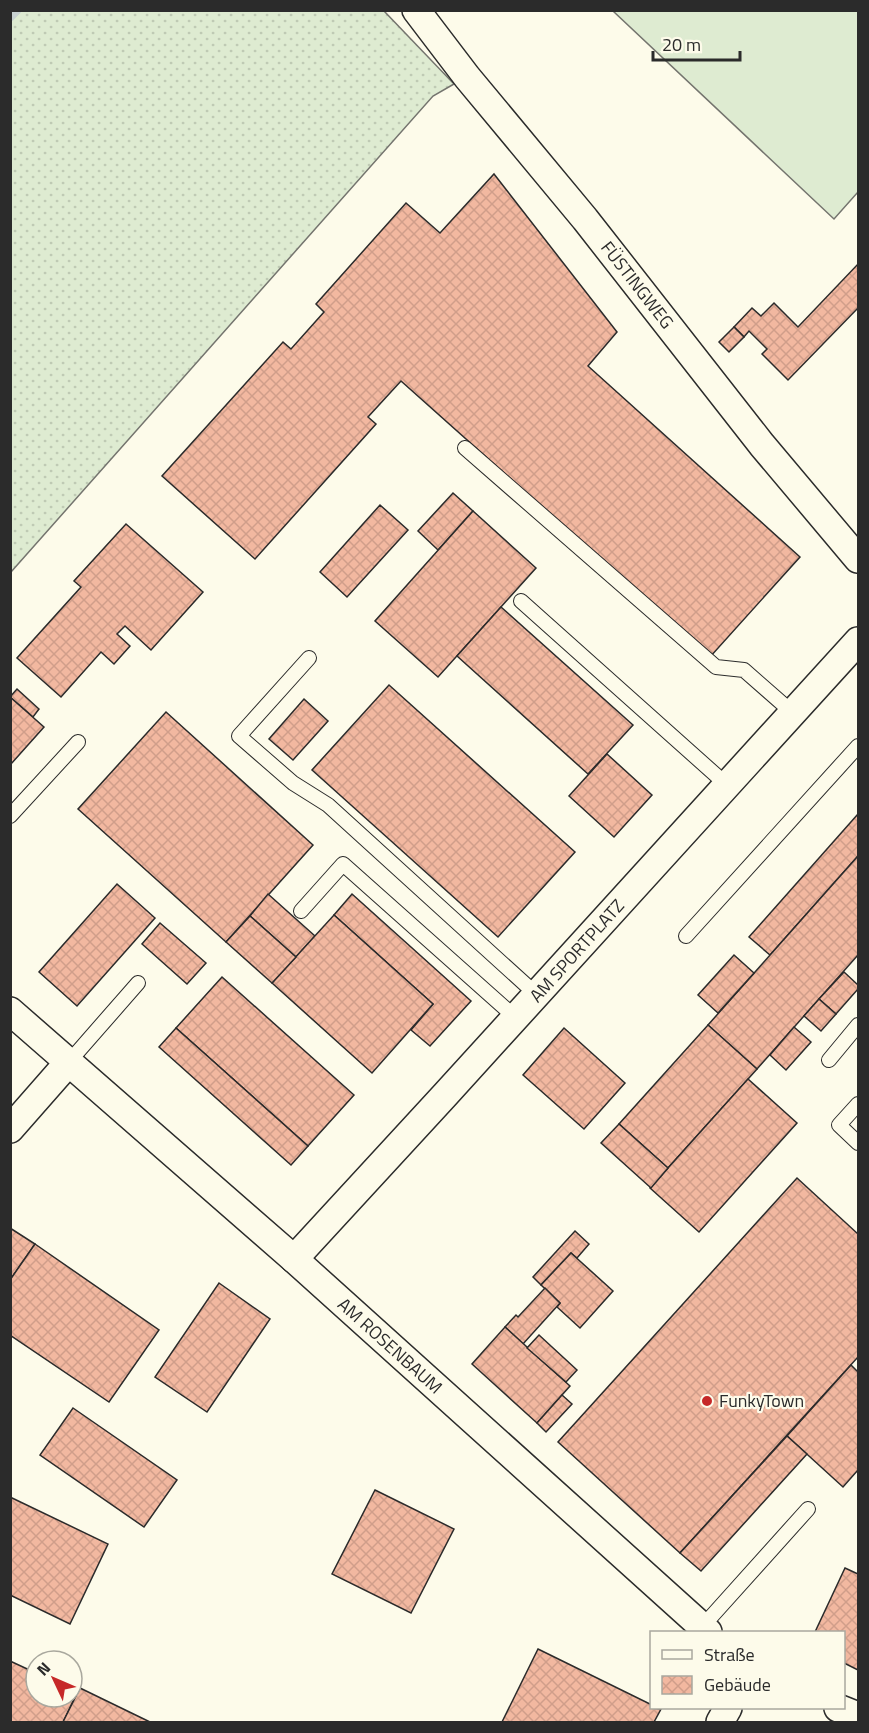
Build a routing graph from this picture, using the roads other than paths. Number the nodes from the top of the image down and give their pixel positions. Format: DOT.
graph roads {
  1 [pos="416,10"];
  2 [pos="465,448"];
  3 [pos="858,559"];
  4 [pos="521,601"];
  5 [pos="858,641"];
  6 [pos="309,658"];
  7 [pos="793,713"];
  8 [pos="78,742"];
  9 [pos="858,746"];
  10 [pos="727,785"];
  11 [pos="10,816"];
  12 [pos="301,911"];
  13 [pos="686,936"];
  14 [pos="138,983"];
  15 [pos="537,994"];
  16 [pos="10,1011"];
  17 [pos="516,1018"];
  18 [pos="858,1025"];
  19 [pos="829,1060"];
  20 [pos="68,1063"];
  21 [pos="858,1104"];
  22 [pos="10,1129"];
  23 [pos="858,1143"];
  24 [pos="294,1259"];
  25 [pos="808,1509"];
  26 [pos="705,1630"];
  27 [pos="842,1709"];
  28 [pos="858,1716"];
  1 -- 3 [label="street, FÜSTINGWEG"];
  2 -- 7 [label="lane"];
  4 -- 10 [label="lane"];
  5 -- 7 [label="street, AM SPORTPLATZ"];
  6 -- 15 [label="lane"];
  7 -- 10 [label="street, AM SPORTPLATZ"];
  8 -- 11 [label="lane"];
  9 -- 13 [label="lane"];
  10 -- 15 [label="street, AM SPORTPLATZ"];
  12 -- 17 [label="lane"];
  14 -- 20 [label="lane"];
  15 -- 17 [label="street, AM SPORTPLATZ"];
  16 -- 20 [label="street, AM ROSENBAUM"];
  17 -- 24 [label="street, AM SPORTPLATZ"];
  18 -- 19 [label="lane"];
  20 -- 22 [label="street"];
  20 -- 24 [label="street, AM ROSENBAUM"];
  21 -- 23 [label="lane"];
  24 -- 26 [label="street, AM ROSENBAUM"];
  25 -- 26 [label="lane"];
  27 -- 28 [label="street"];
}
